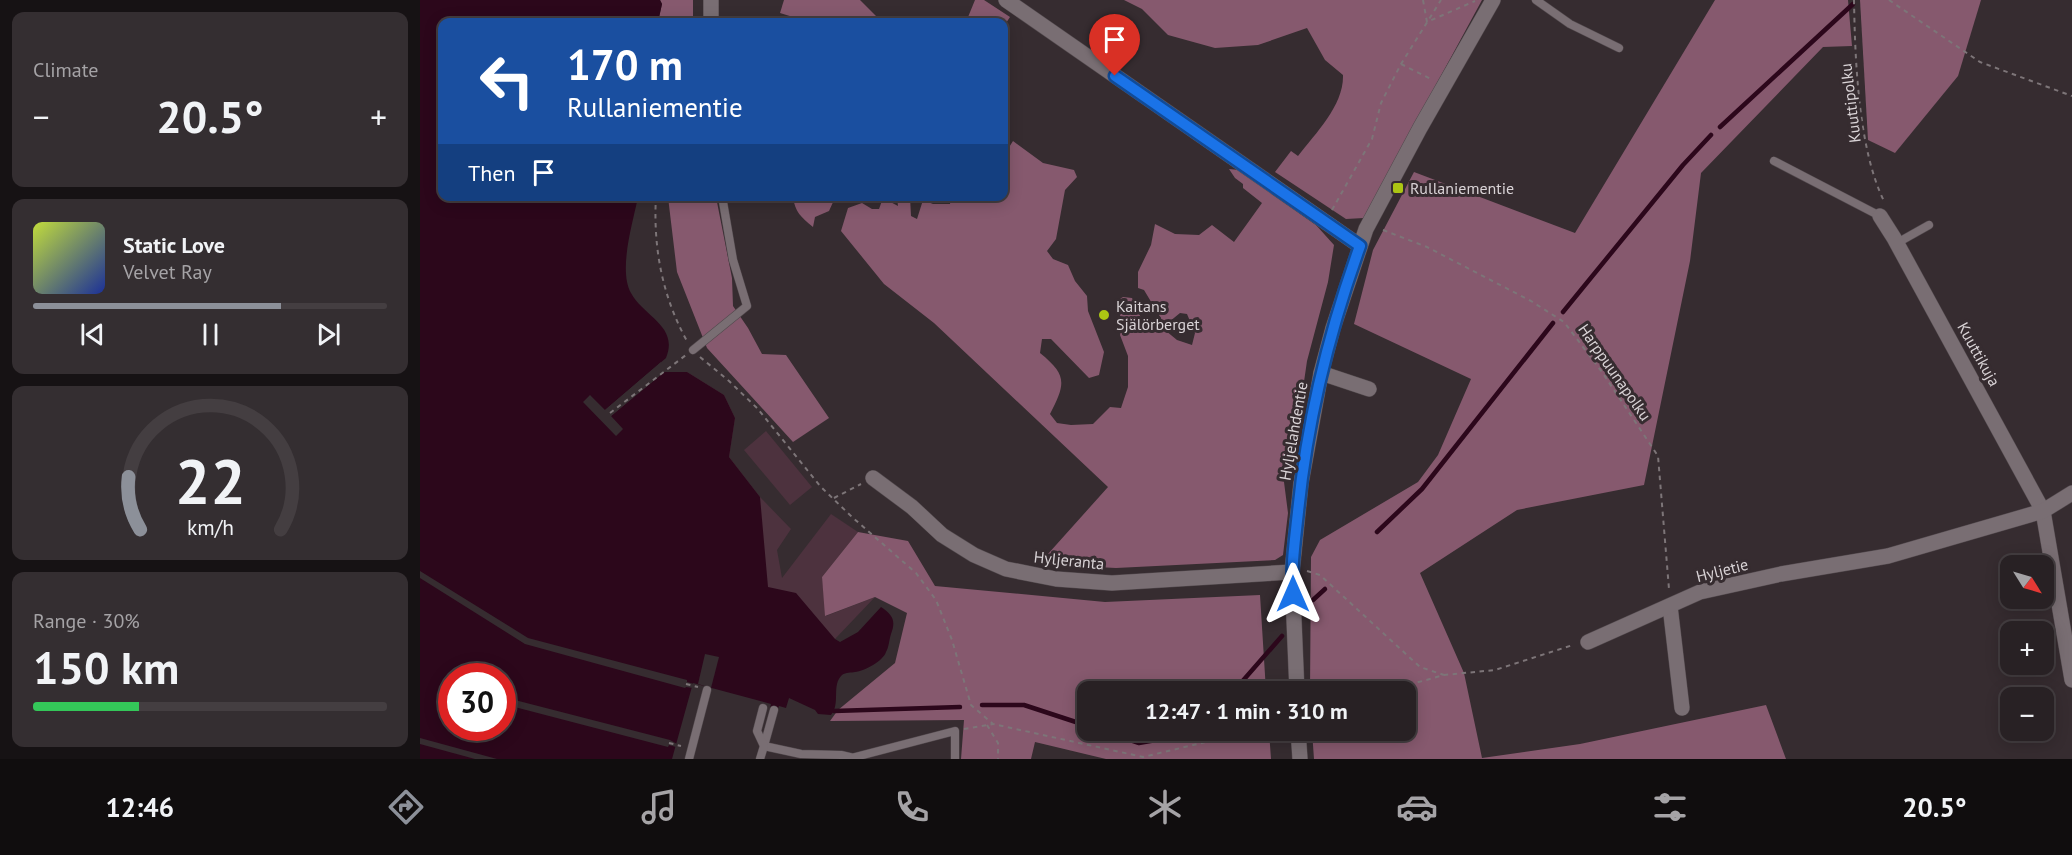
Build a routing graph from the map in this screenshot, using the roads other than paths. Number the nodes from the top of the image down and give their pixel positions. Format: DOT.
graph roads {
  1 [pos="711,0"];
  2 [pos="1006,0"];
  3 [pos="1536,0"];
  4 [pos="1491,4"];
  5 [pos="711,18"];
  6 [pos="1619,48"];
  7 [pos="1774,161"];
  8 [pos="723,201"];
  9 [pos="1881,208"];
  10 [pos="1929,225"];
  11 [pos="1897,243"];
  12 [pos="1360,246"];
  13 [pos="693,350"];
  14 [pos="1321,373"];
  15 [pos="1369,389"];
  16 [pos="873,478"];
  17 [pos="2072,493"];
  18 [pos="2043,511"];
  19 [pos="1292,568"];
  20 [pos="1670,606"];
  21 [pos="1588,642"];
  22 [pos="2072,680"];
  23 [pos="1297,681"];
  24 [pos="706,690"];
  25 [pos="763,708"];
  26 [pos="1682,708"];
  27 [pos="774,710"];
  28 [pos="1299,741"];
  29 [pos="764,746"];
  30 [pos="857,758"];
  31 [pos="689,759"];
  32 [pos="760,759"];
  33 [pos="955,759"];
  34 [pos="1300,759"];
  1 -- 5 [label="street"];
  2 -- 12 [label="street"];
  3 -- 6 [label="lane"];
  4 -- 12 [label="street, Hyljelahdentie"];
  7 -- 9 [label="lane"];
  8 -- 13 [label="lane"];
  9 -- 11 [label="street, Kuuttikuja"];
  10 -- 11 [label="lane"];
  11 -- 18 [label="street, Kuuttikuja"];
  12 -- 14 [label="street, Hyljelahdentie"];
  14 -- 15 [label="street"];
  14 -- 19 [label="street, Hyljelahdentie"];
  16 -- 19 [label="street, Hyljeranta"];
  17 -- 18 [label="street, Hyljetie"];
  18 -- 20 [label="street, Hyljetie"];
  18 -- 22 [label="street, Kuuttikuja"];
  19 -- 23 [label="street, Hyljelahdentie"];
  20 -- 21 [label="street, Hyljetie"];
  20 -- 26 [label="street"];
  24 -- 31 [label="lane"];
  25 -- 29 [label="lane"];
  27 -- 29 [label="lane"];
  28 -- 34 [label="street"];
  29 -- 30 [label="lane"];
  29 -- 32 [label="lane"];
  30 -- 33 [label="lane"];
}
